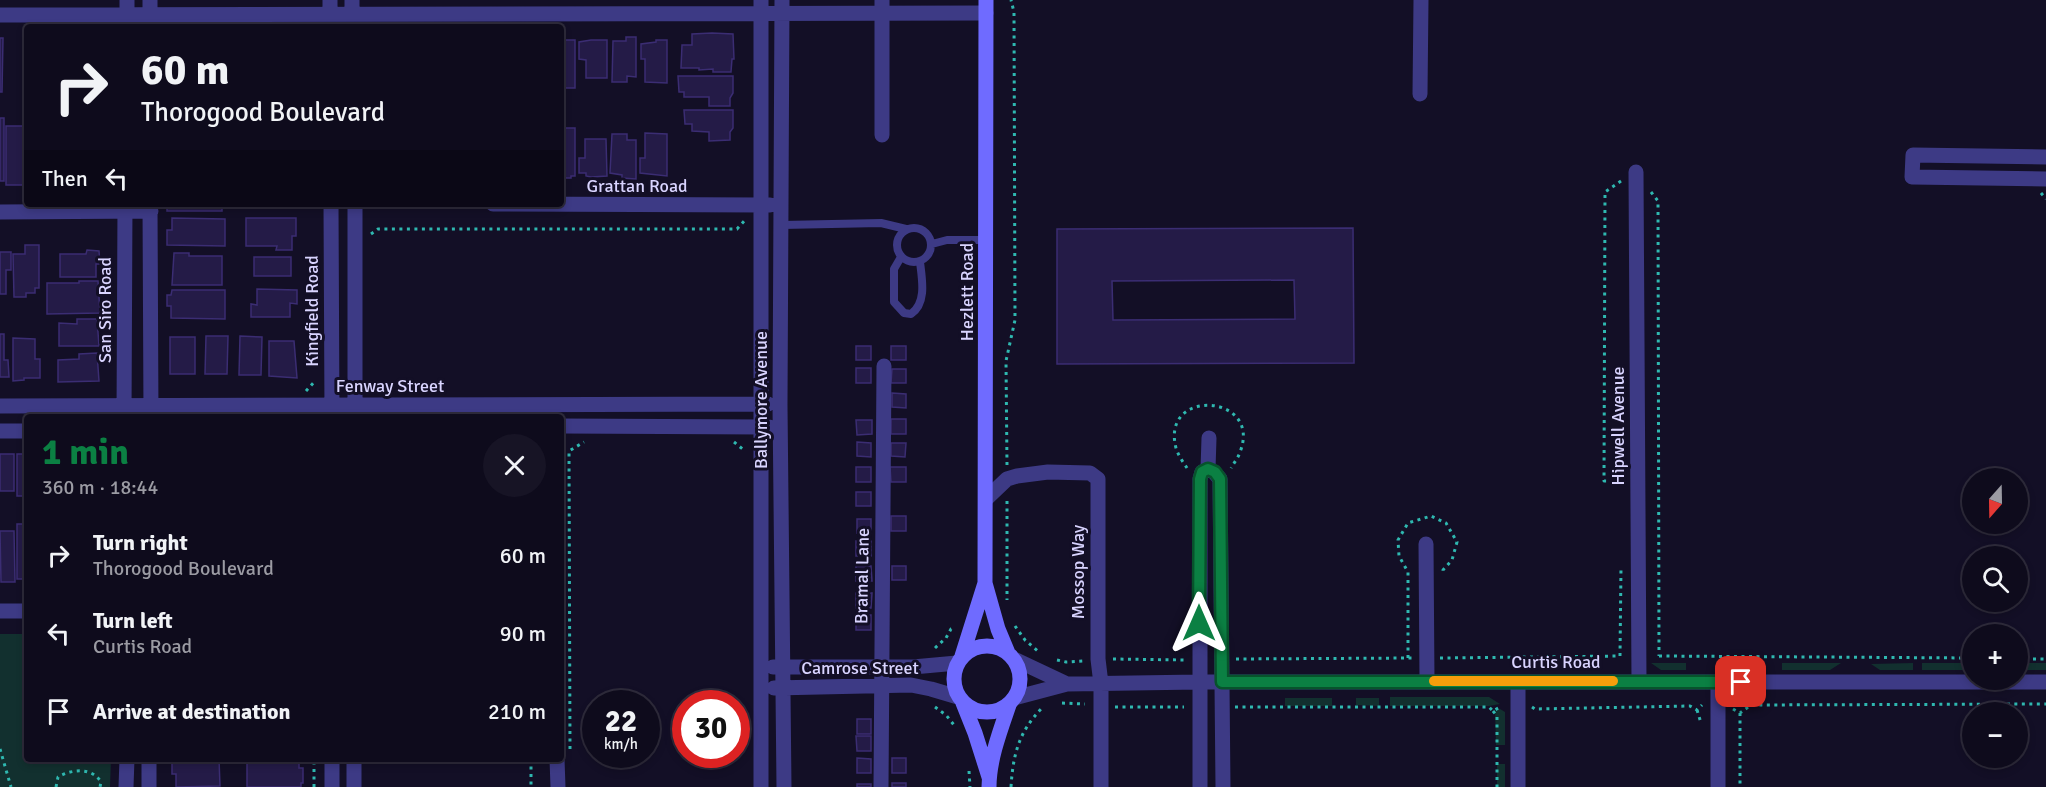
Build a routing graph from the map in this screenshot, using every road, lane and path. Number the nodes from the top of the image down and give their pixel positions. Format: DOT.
graph roads {
  1 [pos="1011,0"];
  2 [pos="1421,0"];
  3 [pos="554,6"];
  4 [pos="761,7"];
  5 [pos="782,7"];
  6 [pos="882,7"];
  7 [pos="986,7"];
  8 [pos="330,13"];
  9 [pos="126,14"];
  10 [pos="150,14"];
  11 [pos="352,14"];
  12 [pos="0,15"];
  13 [pos="1420,94"];
  14 [pos="882,135"];
  15 [pos="2046,157"];
  16 [pos="1636,172"];
  17 [pos="2046,179"];
  18 [pos="564,204"];
  19 [pos="760,205"];
  20 [pos="782,205"];
  21 [pos="331,207"];
  22 [pos="355,207"];
  23 [pos="125,208"];
  24 [pos="150,208"];
  25 [pos="0,212"];
  26 [pos="747,218"];
  27 [pos="782,225"];
  28 [pos="906,230"];
  29 [pos="365,237"];
  30 [pos="987,240"];
  31 [pos="932,244"];
  32 [pos="901,256"];
  33 [pos="920,262"];
  34 [pos="884,366"];
  35 [pos="316,380"];
  36 [pos="301,396"];
  37 [pos="760,404"];
  38 [pos="780,405"];
  39 [pos="0,406"];
  40 [pos="332,411"];
  41 [pos="355,411"];
  42 [pos="558,411"];
  43 [pos="124,412"];
  44 [pos="151,412"];
  45 [pos="564,426"];
  46 [pos="760,427"];
  47 [pos="781,428"];
  48 [pos="0,431"];
  49 [pos="24,431"];
  50 [pos="1209,438"];
  51 [pos="733,441"];
  52 [pos="585,442"];
  53 [pos="746,452"];
  54 [pos="1208,469"];
  55 [pos="1012,478"];
  56 [pos="986,499"];
  57 [pos="1426,544"];
  58 [pos="985,584"];
  59 [pos="1008,604"];
  60 [pos="0,612"];
  61 [pos="24,612"];
  62 [pos="1014,623"];
  63 [pos="1011,656"];
  64 [pos="1639,656"];
  65 [pos="1426,658"];
  66 [pos="1962,658"];
  67 [pos="1098,659"];
  68 [pos="2028,659"];
  69 [pos="2046,659"];
  70 [pos="960,660"];
  71 [pos="1054,660"];
  72 [pos="1199,660"];
  73 [pos="1222,660"];
  74 [pos="881,666"];
  75 [pos="782,667"];
  76 [pos="761,668"];
  77 [pos="1043,675"];
  78 [pos="1427,681"];
  79 [pos="1639,681"];
  80 [pos="1200,682"];
  81 [pos="1222,682"];
  82 [pos="1518,682"];
  83 [pos="1718,682"];
  84 [pos="2046,682"];
  85 [pos="1067,684"];
  86 [pos="1101,684"];
  87 [pos="880,685"];
  88 [pos="782,688"];
  89 [pos="761,689"];
  90 [pos="1043,691"];
  91 [pos="961,700"];
  92 [pos="1011,702"];
  93 [pos="564,704"];
  94 [pos="2046,704"];
  95 [pos="1054,705"];
  96 [pos="1518,705"];
  97 [pos="1718,705"];
  98 [pos="1048,706"];
  99 [pos="1101,706"];
  100 [pos="1200,707"];
  101 [pos="1222,707"];
  102 [pos="1043,708"];
  103 [pos="1492,711"];
  104 [pos="1740,713"];
  105 [pos="0,749"];
  106 [pos="127,762"];
  107 [pos="149,762"];
  108 [pos="314,762"];
  109 [pos="332,762"];
  110 [pos="354,762"];
  111 [pos="531,762"];
  112 [pos="562,762"];
  113 [pos="989,782"];
  114 [pos="11,787"];
  115 [pos="56,787"];
  116 [pos="100,787"];
  117 [pos="126,787"];
  118 [pos="149,787"];
  119 [pos="314,787"];
  120 [pos="332,787"];
  121 [pos="354,787"];
  122 [pos="531,787"];
  123 [pos="558,787"];
  124 [pos="761,787"];
  125 [pos="784,787"];
  126 [pos="881,787"];
  127 [pos="1011,787"];
  128 [pos="1101,787"];
  129 [pos="1200,787"];
  130 [pos="1223,787"];
  131 [pos="1497,787"];
  132 [pos="1518,787"];
  133 [pos="1718,787"];
  134 [pos="1740,787"];
  1 -- 55 [label="path"];
  2 -- 13 [label="street"];
  3 -- 4 [label="street"];
  3 -- 11 [label="street"];
  4 -- 5 [label="street"];
  4 -- 19 [label="street, Ballymore Avenue"];
  5 -- 6 [label="street"];
  5 -- 20 [label="street, Ballymore Avenue"];
  6 -- 7 [label="street"];
  6 -- 14 [label="street"];
  7 -- 30 [label="main road, Hezlett Road"];
  8 -- 10 [label="street"];
  8 -- 11 [label="street"];
  9 -- 10 [label="street"];
  9 -- 12 [label="street"];
  15 -- 17 [label="street"];
  16 -- 64 [label="street, Hipwell Avenue"];
  18 -- 19 [label="street, Grattan Road"];
  19 -- 20 [label="street, Grattan Road"];
  19 -- 37 [label="street, Ballymore Avenue"];
  20 -- 27 [label="street, Ballymore Avenue"];
  21 -- 40 [label="street, Kingfield Road"];
  22 -- 41 [label="street"];
  23 -- 24 [label="street"];
  23 -- 25 [label="street"];
  23 -- 43 [label="street, San Siro Road"];
  24 -- 44 [label="street"];
  26 -- 29 [label="path"];
  27 -- 28 [label="lane"];
  27 -- 38 [label="street, Ballymore Avenue"];
  28 -- 31 [label="lane"];
  28 -- 32 [label="lane"];
  30 -- 31 [label="lane"];
  30 -- 56 [label="main road, Hezlett Road"];
  31 -- 33 [label="lane"];
  32 -- 33 [label="lane"];
  32 -- 33 [label="lane"];
  34 -- 74 [label="street, Bramal Lane"];
  35 -- 36 [label="path"];
  37 -- 38 [label="street, Fenway Street"];
  37 -- 42 [label="street, Fenway Street"];
  37 -- 46 [label="street, Ballymore Avenue"];
  38 -- 47 [label="street, Ballymore Avenue"];
  39 -- 43 [label="street, Fenway Street"];
  40 -- 41 [label="street, Fenway Street"];
  40 -- 44 [label="street, Fenway Street"];
  41 -- 42 [label="street, Fenway Street"];
  43 -- 44 [label="street, Fenway Street"];
  45 -- 46 [label="street"];
  46 -- 47 [label="street"];
  46 -- 76 [label="street, Ballymore Avenue"];
  47 -- 75 [label="street, Ballymore Avenue"];
  48 -- 49 [label="street"];
  50 -- 54 [label="street"];
  51 -- 53 [label="path"];
  52 -- 93 [label="path"];
  54 -- 72 [label="street"];
  54 -- 73 [label="street"];
  55 -- 56 [label="street"];
  55 -- 59 [label="path"];
  55 -- 67 [label="street, Mossop Way"];
  56 -- 58 [label="main road, Hezlett Road"];
  57 -- 65 [label="street"];
  58 -- 63 [label="main road, Hezlett Road"];
  58 -- 70 [label="main road, Hezlett Road"];
  60 -- 61 [label="street"];
  62 -- 77 [label="path"];
  63 -- 70 [label="main road"];
  63 -- 77 [label="street, Curtis Road"];
  63 -- 92 [label="main road"];
  64 -- 65 [label="path"];
  64 -- 66 [label="path"];
  64 -- 79 [label="street, Hipwell Avenue"];
  65 -- 73 [label="path"];
  65 -- 78 [label="street"];
  67 -- 71 [label="path"];
  67 -- 72 [label="path"];
  67 -- 86 [label="street, Mossop Way"];
  68 -- 69 [label="path"];
  70 -- 74 [label="street, Camrose Street"];
  70 -- 91 [label="main road"];
  72 -- 80 [label="street"];
  73 -- 81 [label="street"];
  74 -- 75 [label="street, Camrose Street"];
  74 -- 87 [label="street, Bramal Lane"];
  75 -- 76 [label="street, Camrose Street"];
  75 -- 88 [label="street, Ballymore Avenue"];
  76 -- 89 [label="street, Ballymore Avenue"];
  77 -- 85 [label="street, Curtis Road"];
  78 -- 81 [label="street, Curtis Road"];
  78 -- 82 [label="street, Curtis Road"];
  79 -- 82 [label="street, Curtis Road"];
  79 -- 83 [label="street, Curtis Road"];
  80 -- 81 [label="street, Curtis Road"];
  80 -- 86 [label="street, Curtis Road"];
  80 -- 100 [label="street"];
  81 -- 101 [label="street"];
  82 -- 96 [label="street"];
  83 -- 84 [label="street, Curtis Road"];
  83 -- 97 [label="street"];
  85 -- 86 [label="street, Curtis Road"];
  85 -- 90 [label="street, Curtis Road"];
  86 -- 99 [label="street, Mossop Way"];
  87 -- 88 [label="street, Camrose Street"];
  87 -- 91 [label="street, Camrose Street"];
  87 -- 126 [label="street, Bramal Lane"];
  88 -- 89 [label="street, Camrose Street"];
  88 -- 125 [label="street, Ballymore Avenue"];
  89 -- 124 [label="street, Ballymore Avenue"];
  90 -- 92 [label="street, Curtis Road"];
  90 -- 102 [label="path"];
  91 -- 92 [label="main road"];
  91 -- 113 [label="main road"];
  92 -- 113 [label="main road"];
  94 -- 104 [label="path"];
  95 -- 99 [label="path"];
  96 -- 97 [label="path"];
  96 -- 103 [label="path"];
  96 -- 132 [label="street"];
  97 -- 104 [label="path"];
  97 -- 133 [label="street"];
  98 -- 102 [label="path"];
  99 -- 100 [label="path"];
  99 -- 128 [label="street, Mossop Way"];
  100 -- 129 [label="street"];
  101 -- 103 [label="path"];
  101 -- 130 [label="street"];
  102 -- 127 [label="path"];
  103 -- 131 [label="path"];
  104 -- 134 [label="path"];
  105 -- 114 [label="path"];
  106 -- 117 [label="street"];
  107 -- 118 [label="street"];
  108 -- 119 [label="path"];
  109 -- 120 [label="street"];
  110 -- 121 [label="street"];
  111 -- 122 [label="path"];
  112 -- 123 [label="street"];
  115 -- 116 [label="path"];
}
